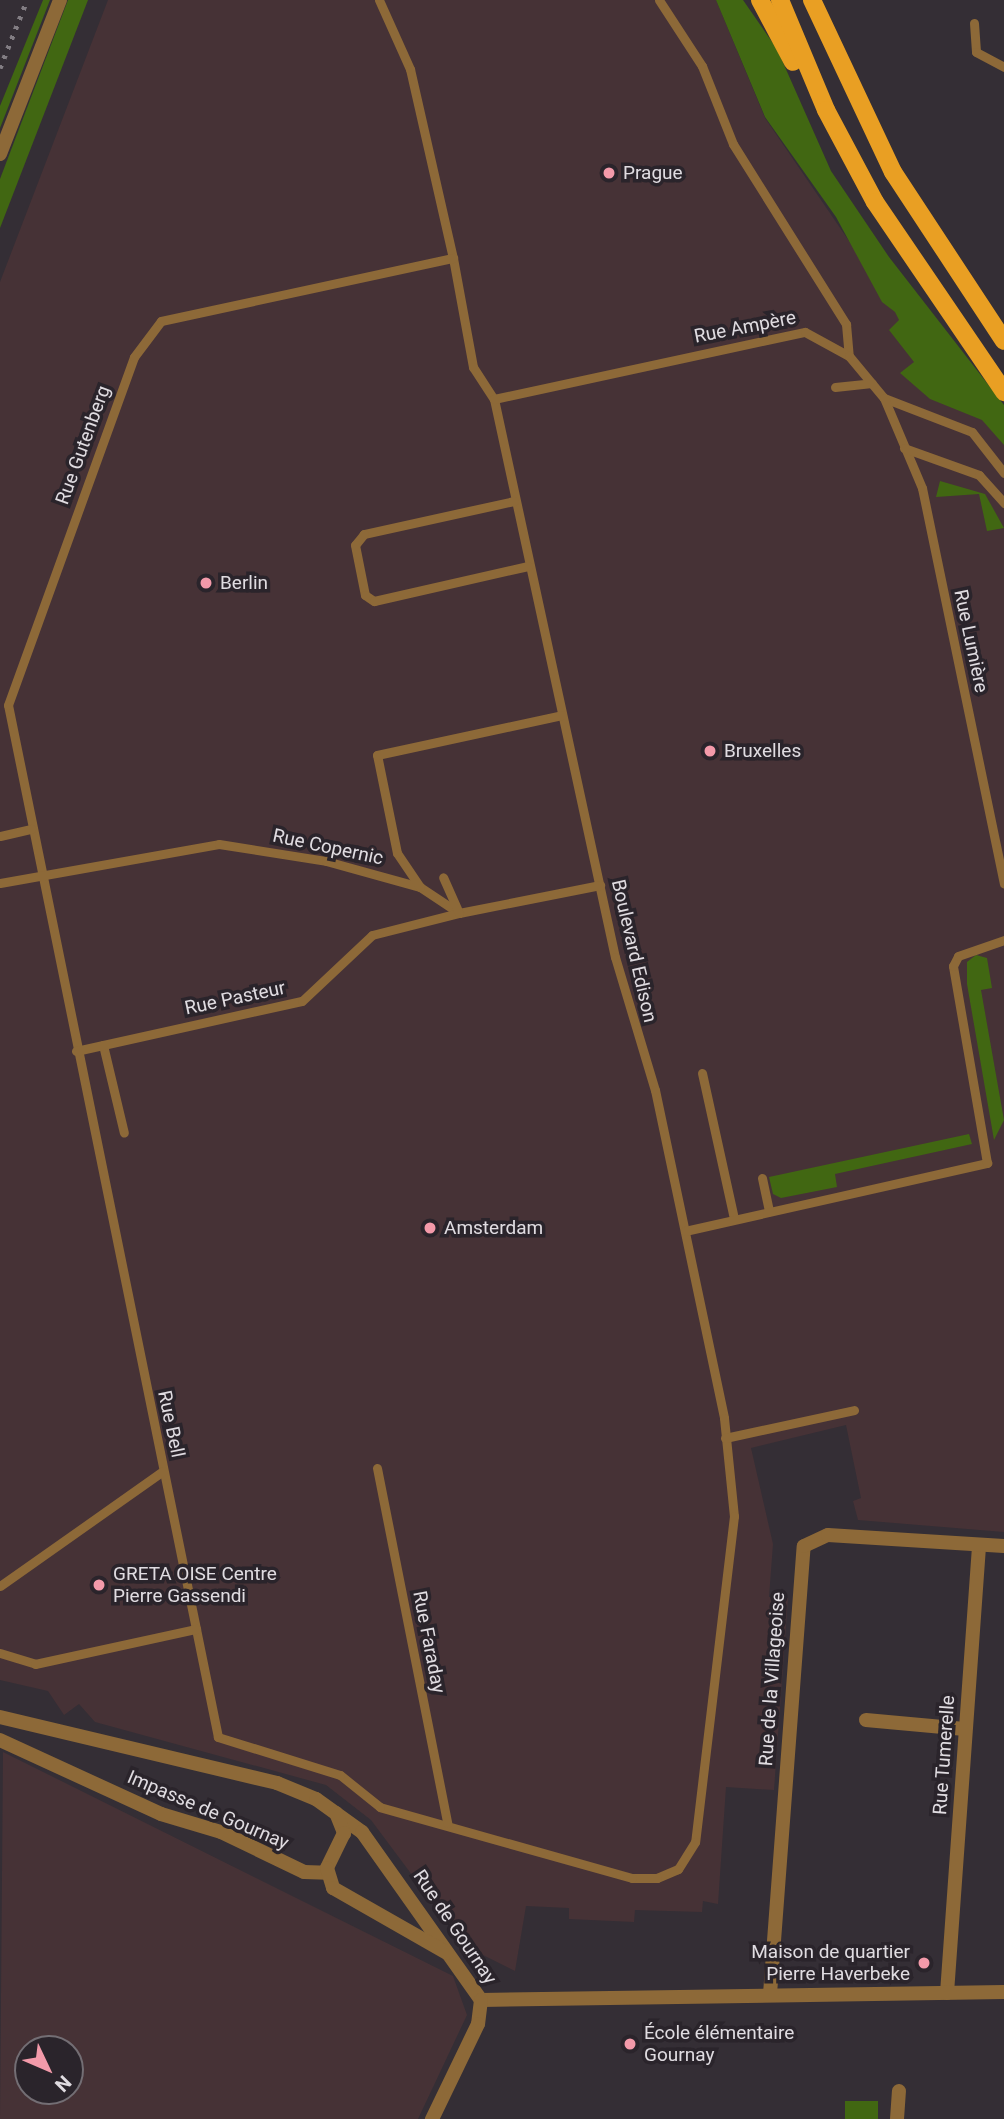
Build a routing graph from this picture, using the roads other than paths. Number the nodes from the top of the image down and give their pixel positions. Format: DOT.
graph roads {
  1 [pos="60,0"];
  2 [pos="379,0"];
  3 [pos="659,0"];
  4 [pos="760,0"];
  5 [pos="780,0"];
  6 [pos="811,0"];
  7 [pos="974,23"];
  8 [pos="1004,68"];
  9 [pos="844,146"];
  10 [pos="0,155"];
  11 [pos="453,258"];
  12 [pos="1004,341"];
  13 [pos="849,356"];
  14 [pos="872,383"];
  15 [pos="835,387"];
  16 [pos="1004,391"];
  17 [pos="884,398"];
  18 [pos="494,399"];
  19 [pos="904,448"];
  20 [pos="1004,473"];
  21 [pos="922,488"];
  22 [pos="514,501"];
  23 [pos="1004,503"];
  24 [pos="528,566"];
  25 [pos="562,715"];
  26 [pos="31,829"];
  27 [pos="0,836"];
  28 [pos="40,874"];
  29 [pos="443,877"];
  30 [pos="0,883"];
  31 [pos="1004,884"];
  32 [pos="600,885"];
  33 [pos="420,887"];
  34 [pos="459,913"];
  35 [pos="1004,940"];
  36 [pos="103,1045"];
  37 [pos="76,1051"];
  38 [pos="702,1073"];
  39 [pos="124,1133"];
  40 [pos="762,1178"];
  41 [pos="769,1211"];
  42 [pos="734,1219"];
  43 [pos="685,1231"];
  44 [pos="854,1410"];
  45 [pos="725,1438"];
  46 [pos="377,1468"];
  47 [pos="163,1471"];
  48 [pos="979,1545"];
  49 [pos="1004,1546"];
  50 [pos="0,1586"];
  51 [pos="196,1629"];
  52 [pos="0,1653"];
  53 [pos="0,1717"];
  54 [pos="866,1720"];
  55 [pos="965,1728"];
  56 [pos="0,1740"];
  57 [pos="334,1811"];
  58 [pos="447,1823"];
  59 [pos="327,1873"];
  60 [pos="452,1955"];
  61 [pos="947,1993"];
  62 [pos="1004,1993"];
  63 [pos="770,1994"];
  64 [pos="481,2000"];
  65 [pos="899,2091"];
  66 [pos="432,2119"];
  67 [pos="897,2119"];
  1 -- 10 [label="street"];
  2 -- 11 [label="lane"];
  3 -- 13 [label="lane"];
  4 -- 9 [label="main road"];
  5 -- 9 [label="main road"];
  6 -- 12 [label="main road"];
  7 -- 8 [label="lane"];
  9 -- 16 [label="main road"];
  11 -- 18 [label="lane"];
  11 -- 26 [label="lane, Rue Gutenberg"];
  13 -- 14 [label="lane, Rue Ampère"];
  13 -- 18 [label="lane, Rue Ampère"];
  14 -- 15 [label="lane"];
  14 -- 17 [label="lane, Rue Ampère"];
  17 -- 19 [label="lane, Rue Ampère"];
  17 -- 20 [label="lane"];
  18 -- 22 [label="lane, Boulevard Edison"];
  19 -- 21 [label="lane, Rue Ampère"];
  19 -- 23 [label="lane"];
  21 -- 31 [label="lane, Rue Lumière"];
  22 -- 24 [label="lane, Boulevard Edison"];
  22 -- 24 [label="lane"];
  24 -- 25 [label="lane, Boulevard Edison"];
  25 -- 32 [label="lane, Boulevard Edison"];
  25 -- 33 [label="lane"];
  26 -- 27 [label="lane"];
  26 -- 28 [label="lane, Rue Gutenberg"];
  28 -- 30 [label="lane, Rue Copernic"];
  28 -- 33 [label="lane, Rue Copernic"];
  28 -- 37 [label="lane, Rue Bell"];
  29 -- 34 [label="lane"];
  32 -- 34 [label="lane"];
  32 -- 43 [label="lane, Boulevard Edison"];
  33 -- 34 [label="lane, Rue Copernic"];
  34 -- 36 [label="lane, Rue Pasteur"];
  35 -- 41 [label="lane"];
  36 -- 37 [label="lane, Rue Pasteur"];
  36 -- 39 [label="lane"];
  37 -- 47 [label="lane, Rue Bell"];
  38 -- 42 [label="lane"];
  40 -- 41 [label="lane"];
  41 -- 42 [label="lane"];
  42 -- 43 [label="lane"];
  43 -- 45 [label="lane, Boulevard Edison"];
  44 -- 45 [label="lane"];
  45 -- 58 [label="lane, Boulevard Edison"];
  46 -- 58 [label="lane, Rue Faraday"];
  47 -- 50 [label="lane"];
  47 -- 51 [label="lane, Rue Bell"];
  48 -- 49 [label="street"];
  48 -- 55 [label="street, Rue Tumerelle"];
  48 -- 63 [label="street, Rue de la Villageoise"];
  51 -- 52 [label="lane"];
  51 -- 58 [label="lane, Rue Bell"];
  53 -- 57 [label="street, Rue de Gournay"];
  54 -- 55 [label="street"];
  55 -- 61 [label="street, Rue Tumerelle"];
  56 -- 59 [label="street, Impasse de Gournay"];
  57 -- 59 [label="street"];
  57 -- 60 [label="street, Rue de Gournay"];
  59 -- 60 [label="street"];
  60 -- 64 [label="street, Rue de Gournay"];
  61 -- 62 [label="street, Rue de Gournay"];
  61 -- 63 [label="street, Rue de Gournay"];
  63 -- 64 [label="street, Rue de Gournay"];
  64 -- 66 [label="street"];
  65 -- 67 [label="street"];
}
